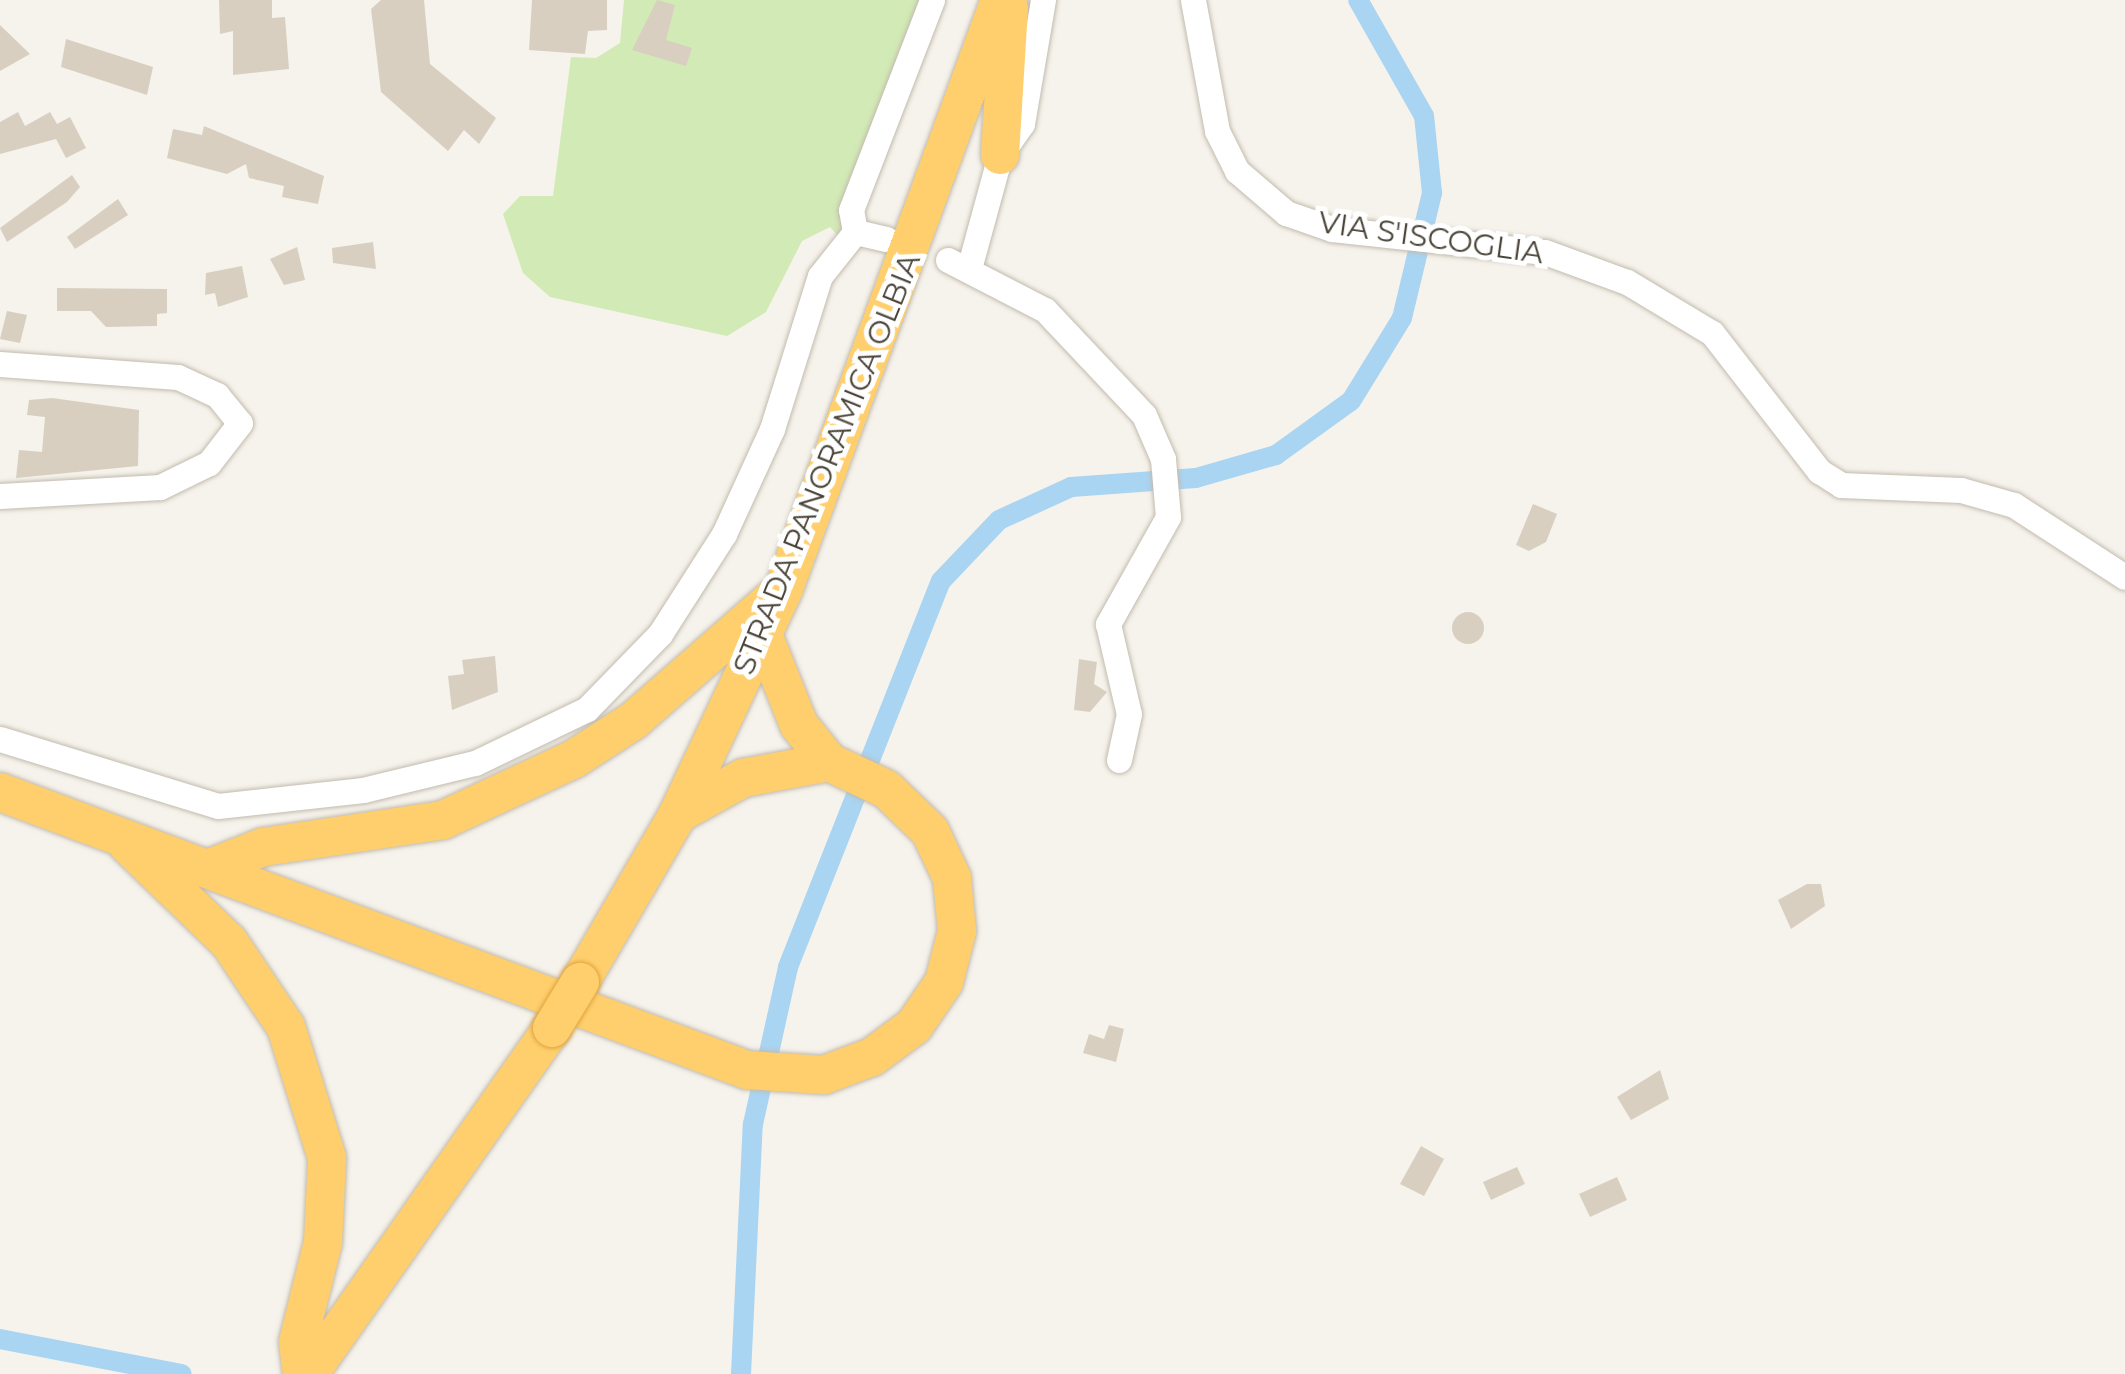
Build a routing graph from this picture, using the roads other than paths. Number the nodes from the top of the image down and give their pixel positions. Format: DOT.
graph roads {
  1 [pos="932,0"];
  2 [pos="1000,0"];
  3 [pos="1009,0"];
  4 [pos="1044,0"];
  5 [pos="1193,0"];
  6 [pos="1000,155"];
  7 [pos="855,232"];
  8 [pos="886,239"];
  9 [pos="0,364"];
  10 [pos="0,496"];
  11 [pos="2125,576"];
  12 [pos="782,591"];
  13 [pos="762,636"];
  14 [pos="0,739"];
  15 [pos="1118,760"];
  16 [pos="838,766"];
  17 [pos="0,792"];
  18 [pos="678,814"];
  19 [pos="126,842"];
  20 [pos="208,868"];
  21 [pos="306,1374"];
  1 -- 7 [label="street"];
  2 -- 12 [label="highway, STRADA PANORAMICA OLBIA"];
  3 -- 6 [label="highway"];
  4 -- 6 [label="street"];
  5 -- 11 [label="street, VIA S'ISCOGLIA"];
  6 -- 15 [label="street"];
  7 -- 8 [label="street"];
  7 -- 14 [label="street"];
  9 -- 10 [label="street"];
  12 -- 13 [label="highway, STRADA PANORAMICA OLBIA"];
  12 -- 20 [label="highway"];
  13 -- 16 [label="highway"];
  13 -- 18 [label="highway, STRADA PANORAMICA OLBIA"];
  16 -- 18 [label="highway"];
  16 -- 20 [label="highway"];
  17 -- 19 [label="highway"];
  18 -- 21 [label="highway, STRADA PANORAMICA OLBIA, bridge"];
  19 -- 20 [label="highway"];
  19 -- 21 [label="highway"];
}
